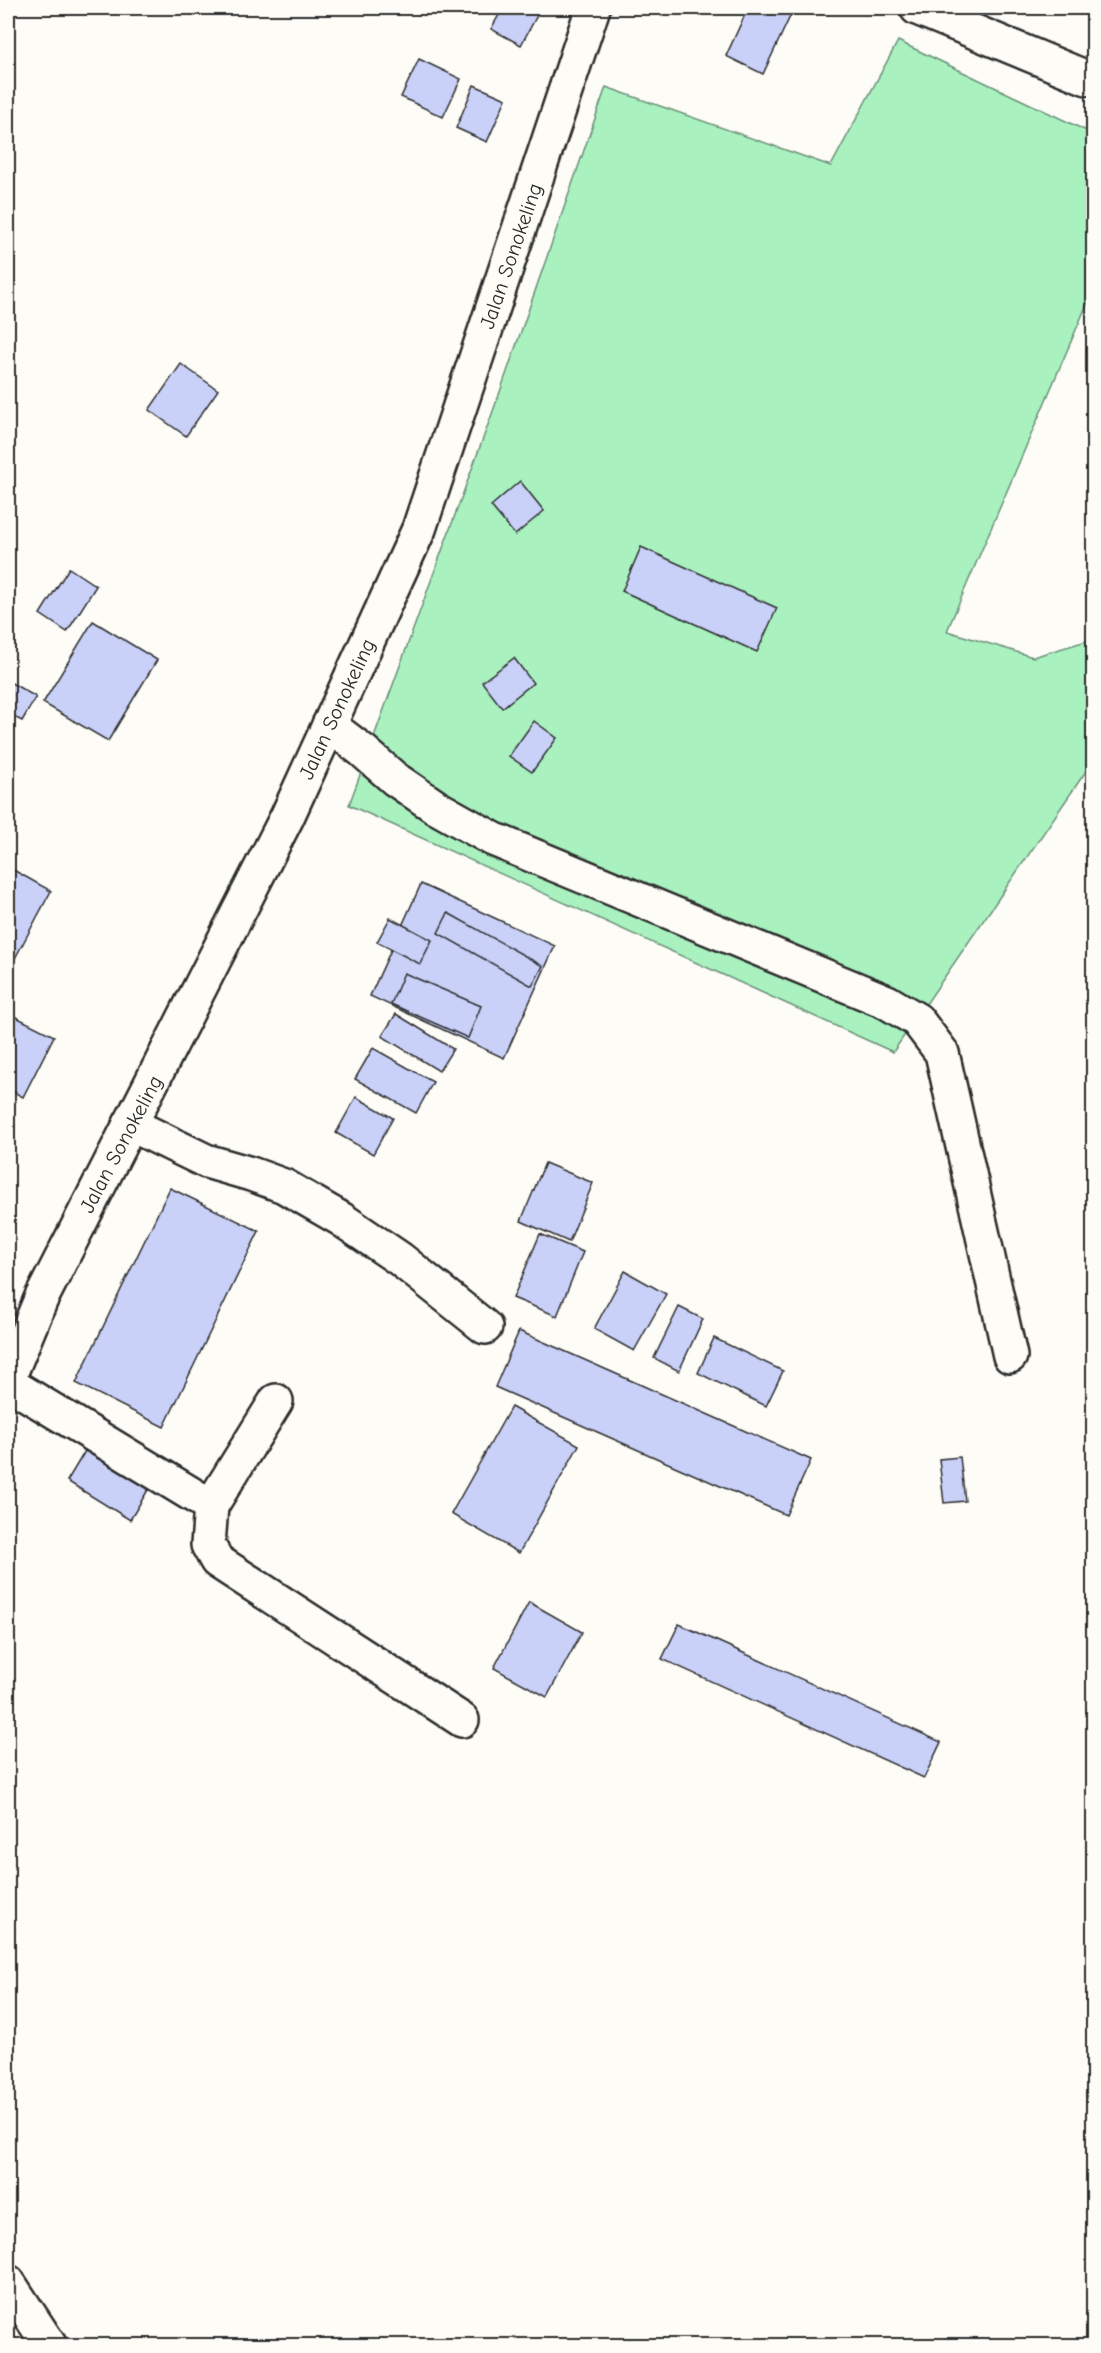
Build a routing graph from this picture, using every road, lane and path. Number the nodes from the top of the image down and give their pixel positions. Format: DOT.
graph roads {
  1 [pos="593,8"];
  2 [pos="917,8"];
  3 [pos="1094,75"];
  4 [pos="329,725"];
  5 [pos="130,1124"];
  6 [pos="485,1327"];
  7 [pos="1010,1356"];
  8 [pos="8,1381"];
  9 [pos="276,1401"];
  10 [pos="211,1506"];
  11 [pos="462,1720"];
  12 [pos="8,2282"];
  13 [pos="50,2346"];
  1 -- 4 [label="street, Jalan Sonokeling"];
  2 -- 3 [label="street"];
  4 -- 5 [label="street, Jalan Sonokeling"];
  4 -- 7 [label="street"];
  5 -- 6 [label="street"];
  5 -- 8 [label="street, Jalan Sonokeling"];
  8 -- 10 [label="street"];
  9 -- 10 [label="street"];
  10 -- 11 [label="street"];
  12 -- 13 [label="street"];
}
